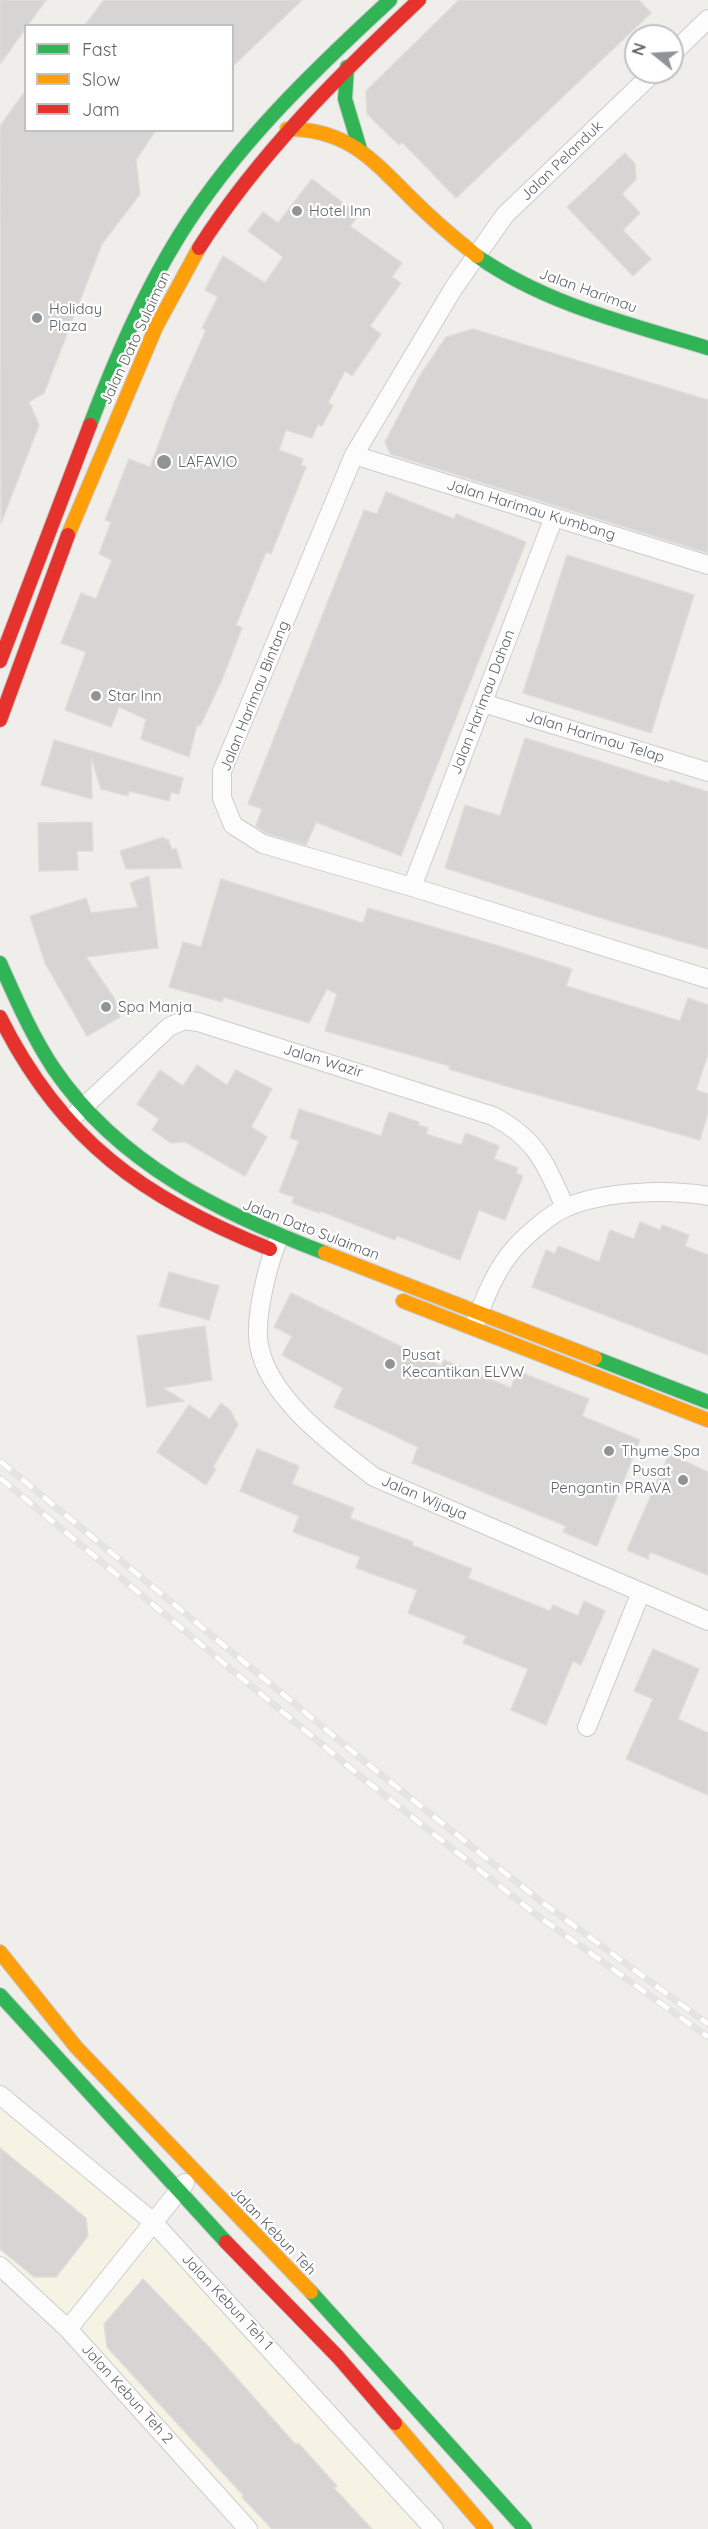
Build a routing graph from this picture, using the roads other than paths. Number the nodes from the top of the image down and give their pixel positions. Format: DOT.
graph roads {
  1 [pos="390,0"];
  2 [pos="419,0"];
  3 [pos="708,19"];
  4 [pos="684,42"];
  5 [pos="347,67"];
  6 [pos="641,84"];
  7 [pos="287,129"];
  8 [pos="360,149"];
  9 [pos="477,256"];
  10 [pos="708,348"];
  11 [pos="354,455"];
  12 [pos="554,517"];
  13 [pos="708,565"];
  14 [pos="0,661"];
  15 [pos="483,703"];
  16 [pos="0,720"];
  17 [pos="708,772"];
  18 [pos="412,887"];
  19 [pos="0,963"];
  20 [pos="708,979"];
  21 [pos="0,1017"];
  22 [pos="83,1107"];
  23 [pos="68,1121"];
  24 [pos="708,1196"];
  25 [pos="565,1207"];
  26 [pos="278,1247"];
  27 [pos="388,1295"];
  28 [pos="476,1321"];
  29 [pos="708,1401"];
  30 [pos="708,1420"];
  31 [pos="641,1592"];
  32 [pos="708,1621"];
  33 [pos="587,1727"];
  34 [pos="0,1952"];
  35 [pos="0,1995"];
  36 [pos="0,2095"];
  37 [pos="194,2172"];
  38 [pos="178,2192"];
  39 [pos="153,2222"];
  40 [pos="0,2266"];
  41 [pos="68,2329"];
  42 [pos="248,2529"];
  43 [pos="434,2529"];
  44 [pos="486,2529"];
  45 [pos="525,2529"];
  1 -- 14 [label="street, Jalan Dato Sulaiman"];
  2 -- 5 [label="street, Jalan Dato Sulaiman"];
  3 -- 4 [label="street"];
  5 -- 7 [label="street, Jalan Dato Sulaiman"];
  5 -- 8 [label="street, Jalan Harimau"];
  6 -- 9 [label="street, Jalan Pelanduk"];
  7 -- 8 [label="street, Jalan Harimau"];
  7 -- 16 [label="street, Jalan Dato Sulaiman"];
  8 -- 9 [label="street, Jalan Harimau"];
  9 -- 10 [label="street, Jalan Harimau"];
  9 -- 11 [label="street, Jalan Harimau Bintang"];
  11 -- 12 [label="street, Jalan Harimau Kumbang"];
  11 -- 18 [label="street, Jalan Harimau Bintang"];
  12 -- 13 [label="street, Jalan Harimau Kumbang"];
  12 -- 15 [label="street, Jalan Harimau Dahan"];
  15 -- 17 [label="street, Jalan Harimau Telap"];
  15 -- 18 [label="street, Jalan Harimau Dahan"];
  18 -- 20 [label="street, Jalan Harimau Bintang"];
  19 -- 22 [label="street, Jalan Dato Sulaiman"];
  21 -- 23 [label="street, Jalan Dato Sulaiman"];
  22 -- 23 [label="street, Jalan Wazir"];
  22 -- 25 [label="street, Jalan Wazir"];
  22 -- 26 [label="street, Jalan Dato Sulaiman"];
  23 -- 26 [label="street, Jalan Dato Sulaiman"];
  24 -- 25 [label="street"];
  25 -- 28 [label="street"];
  26 -- 28 [label="street, Jalan Dato Sulaiman"];
  26 -- 31 [label="street, Jalan Wijaya"];
  27 -- 28 [label="street, Jalan Dato Sulaiman"];
  28 -- 29 [label="street, Jalan Dato Sulaiman"];
  28 -- 30 [label="street, Jalan Dato Sulaiman"];
  31 -- 32 [label="street, Jalan Wijaya"];
  31 -- 33 [label="street"];
  34 -- 37 [label="street, Jalan Kebun Teh"];
  35 -- 38 [label="street"];
  36 -- 39 [label="street, Jalan Kebun Teh 1"];
  37 -- 38 [label="street"];
  37 -- 45 [label="street, Jalan Kebun Teh"];
  38 -- 39 [label="street"];
  38 -- 44 [label="street"];
  39 -- 41 [label="street"];
  39 -- 43 [label="street, Jalan Kebun Teh 1"];
  40 -- 41 [label="street, Jalan Kebun Teh 2"];
  41 -- 42 [label="street, Jalan Kebun Teh 2"];
}
